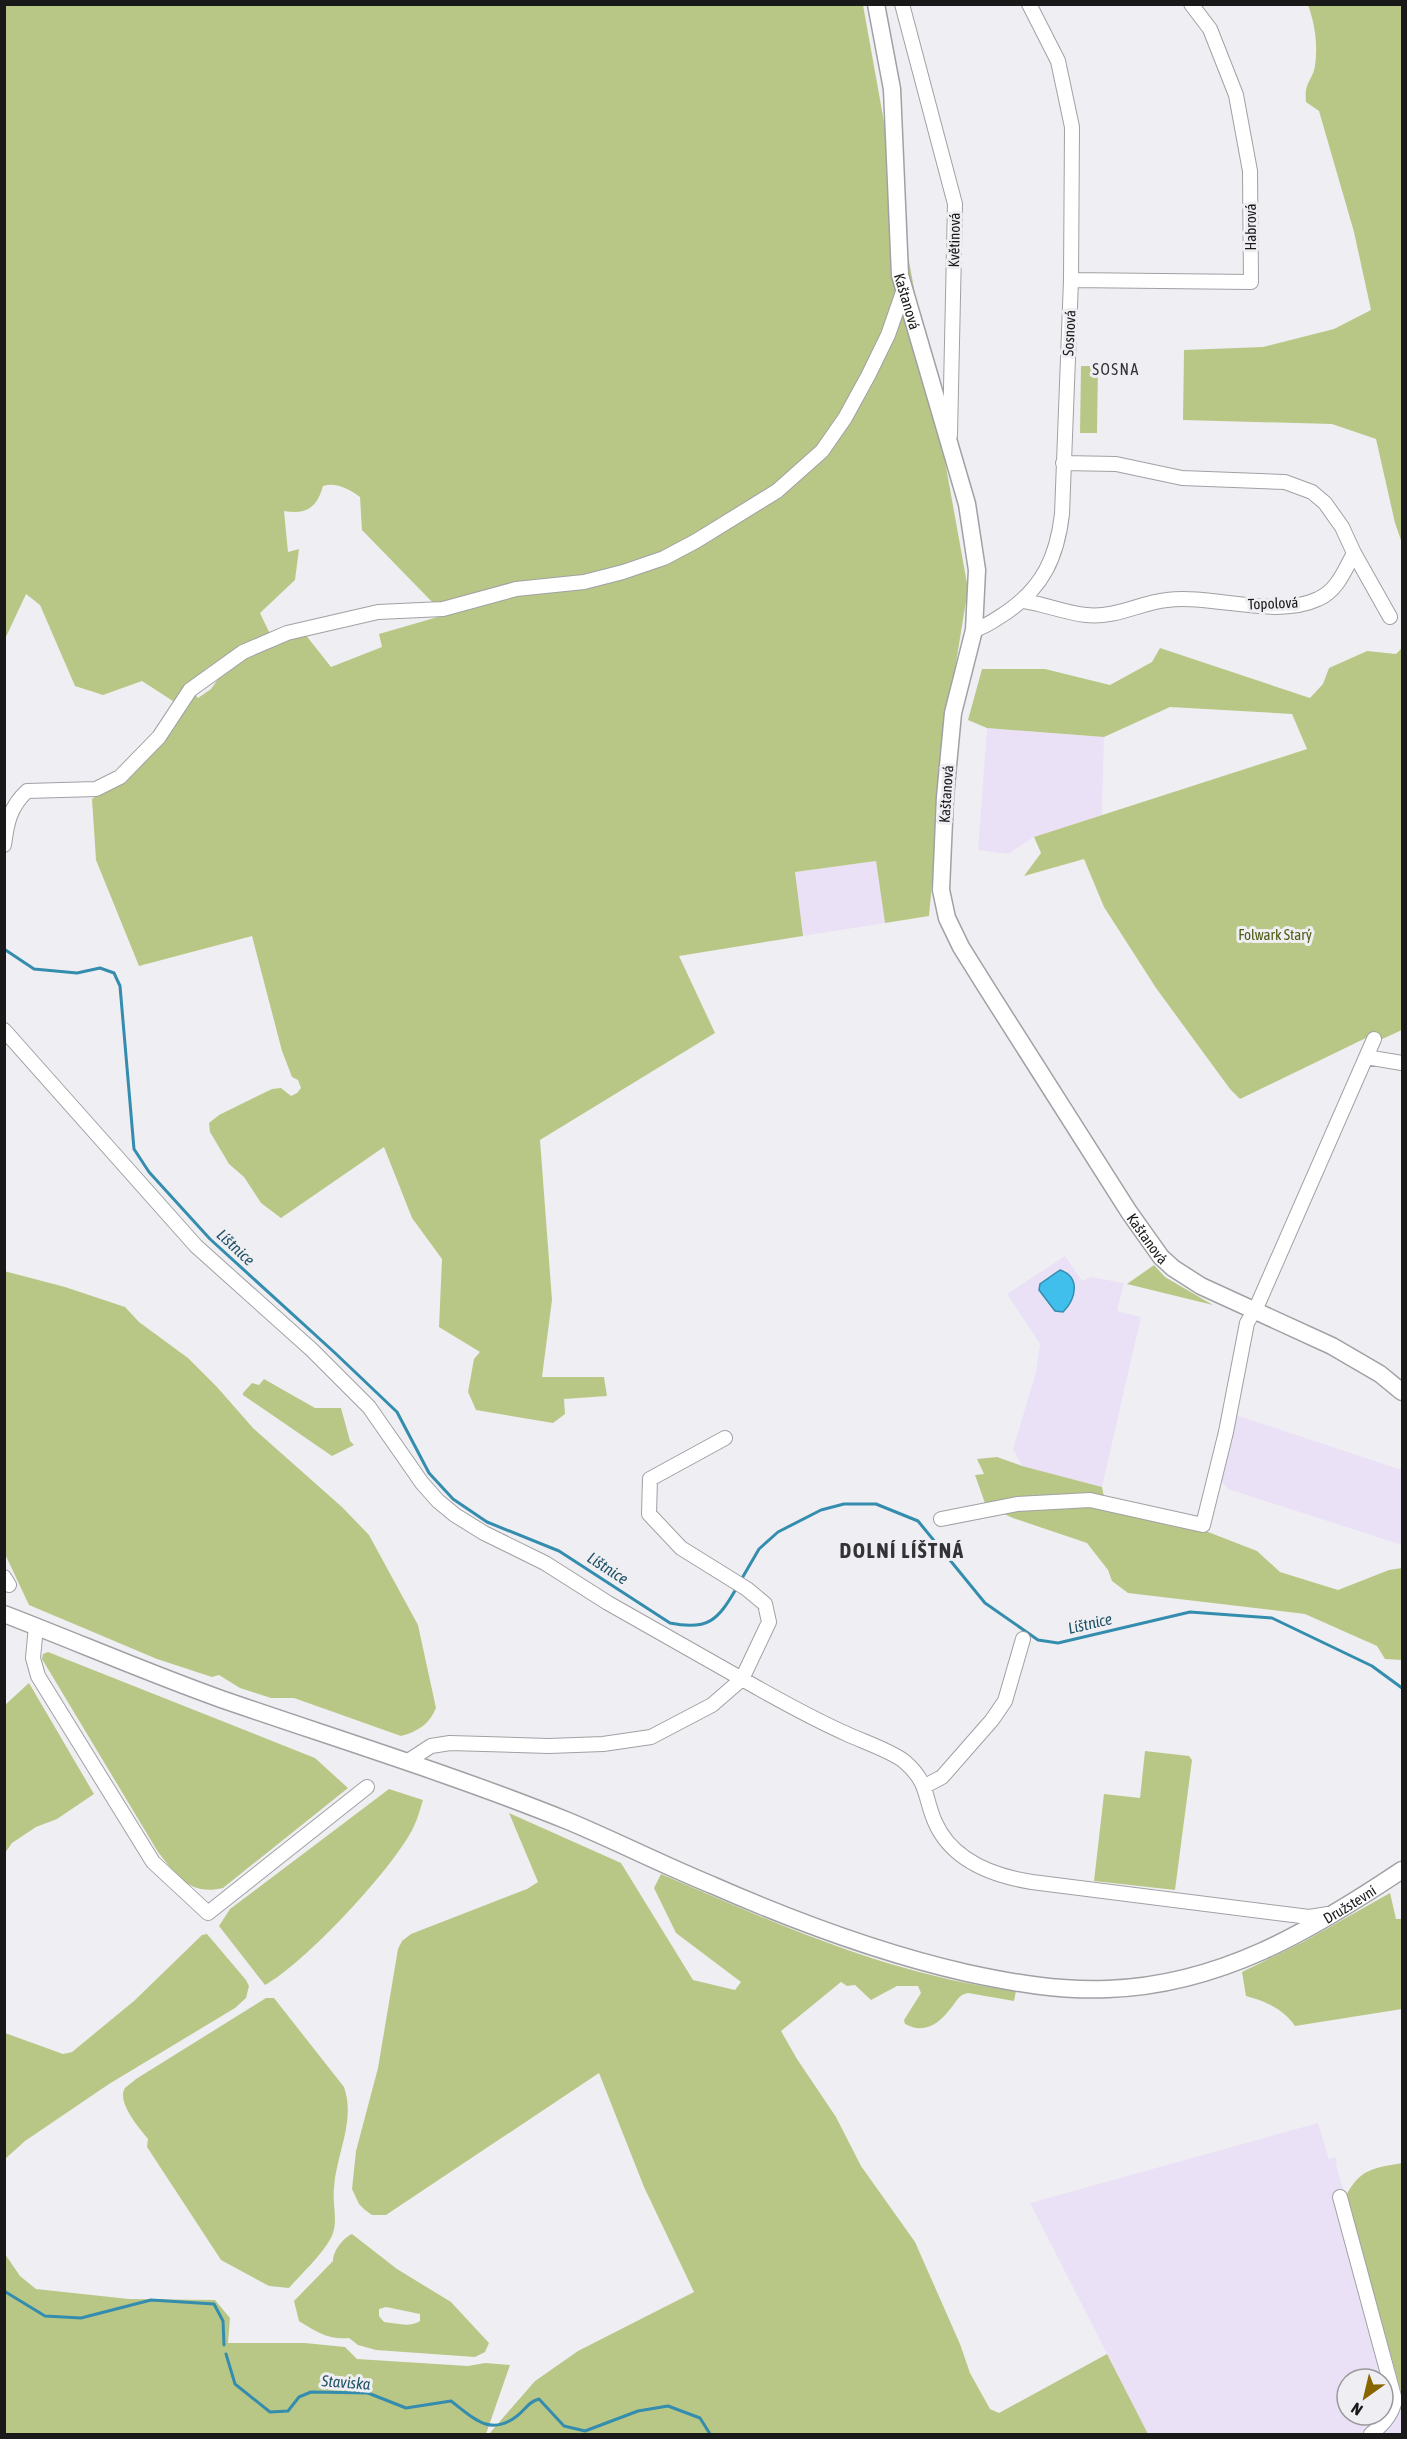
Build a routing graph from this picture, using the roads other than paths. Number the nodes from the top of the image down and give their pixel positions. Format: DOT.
graph roads {
  1 [pos="876,4"];
  2 [pos="902,4"];
  3 [pos="1029,4"];
  4 [pos="1191,4"];
  5 [pos="1071,280"];
  6 [pos="904,290"];
  7 [pos="950,446"];
  8 [pos="1063,463"];
  9 [pos="1354,553"];
  10 [pos="1024,601"];
  11 [pos="1390,617"];
  12 [pos="974,630"];
  13 [pos="4,845"];
  14 [pos="4,1030"];
  15 [pos="1374,1039"];
  16 [pos="1366,1057"];
  17 [pos="1402,1063"];
  18 [pos="1255,1312"];
  19 [pos="1402,1392"];
  20 [pos="725,1438"];
  21 [pos="941,1519"];
  22 [pos="4,1614"];
  23 [pos="36,1626"];
  24 [pos="1023,1639"];
  25 [pos="742,1679"];
  26 [pos="408,1761"];
  27 [pos="925,1786"];
  28 [pos="367,1787"];
  29 [pos="1401,1873"];
  30 [pos="1334,1914"];
  31 [pos="1340,2197"];
  32 [pos="1371,2434"];
  1 -- 6 [label="street, Kaštanová"];
  2 -- 7 [label="street, Květinová"];
  3 -- 5 [label="street, Sosnová"];
  4 -- 5 [label="street, Habrová"];
  5 -- 8 [label="street, Sosnová"];
  6 -- 7 [label="street, Kaštanová"];
  6 -- 13 [label="street"];
  7 -- 12 [label="street, Kaštanová"];
  8 -- 9 [label="street"];
  8 -- 10 [label="street, Sosnová"];
  9 -- 10 [label="street, Topolová"];
  9 -- 11 [label="street"];
  10 -- 12 [label="street, Sosnová"];
  12 -- 18 [label="street, Kaštanová"];
  14 -- 25 [label="street"];
  15 -- 16 [label="street"];
  16 -- 17 [label="street"];
  16 -- 18 [label="street"];
  18 -- 19 [label="street, Kaštanová"];
  18 -- 21 [label="street"];
  20 -- 25 [label="street"];
  22 -- 23 [label="street, Družstevní"];
  23 -- 26 [label="street, Družstevní"];
  23 -- 28 [label="street"];
  24 -- 27 [label="street"];
  25 -- 26 [label="street"];
  25 -- 27 [label="street"];
  26 -- 30 [label="street, Družstevní"];
  27 -- 30 [label="street"];
  29 -- 30 [label="street, Družstevní"];
  31 -- 32 [label="street"];
}
